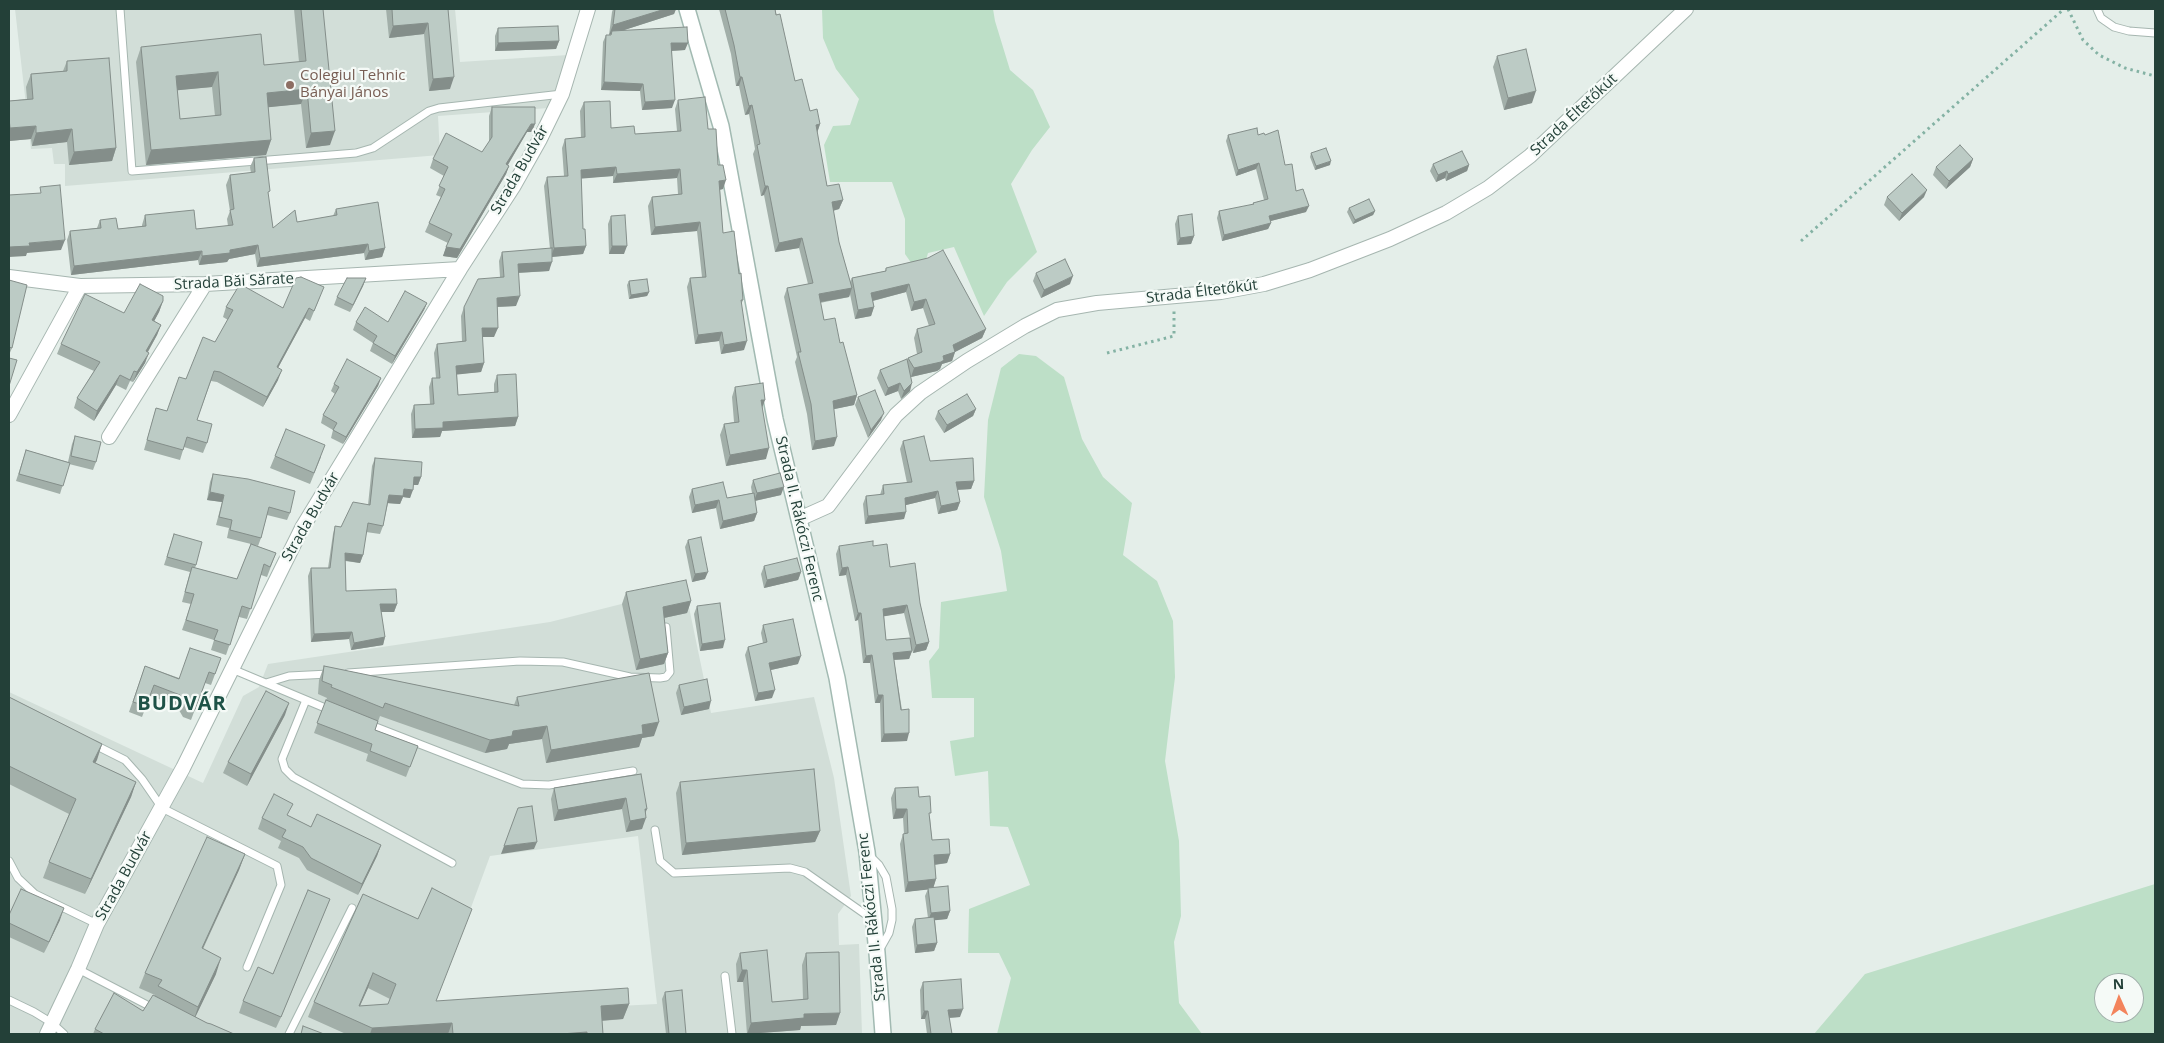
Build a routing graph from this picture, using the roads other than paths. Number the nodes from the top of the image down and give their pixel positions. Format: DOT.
graph roads {
  1 [pos="120,9"];
  2 [pos="588,9"];
  3 [pos="687,9"];
  4 [pos="1686,9"];
  5 [pos="2097,9"];
  6 [pos="2155,33"];
  7 [pos="562,94"];
  8 [pos="460,269"];
  9 [pos="9,277"];
  10 [pos="205,284"];
  11 [pos="80,286"];
  12 [pos="9,415"];
  13 [pos="109,437"];
  14 [pos="799,519"];
  15 [pos="666,627"];
  16 [pos="232,669"];
  17 [pos="266,683"];
  18 [pos="306,700"];
  19 [pos="333,711"];
  20 [pos="361,722"];
  21 [pos="87,741"];
  22 [pos="633,772"];
  23 [pos="162,808"];
  24 [pos="655,830"];
  25 [pos="867,852"];
  26 [pos="9,861"];
  27 [pos="452,863"];
  28 [pos="352,908"];
  29 [pos="874,921"];
  30 [pos="97,924"];
  31 [pos="877,953"];
  32 [pos="247,966"];
  33 [pos="78,970"];
  34 [pos="725,976"];
  35 [pos="9,1001"];
  36 [pos="162,1013"];
  37 [pos="50,1029"];
  38 [pos="64,1034"];
  39 [pos="289,1034"];
  40 [pos="732,1034"];
  41 [pos="883,1034"];
  1 -- 7 [label="lane"];
  2 -- 7 [label="street, Strada Budvár"];
  3 -- 14 [label="main road, Strada II. Rákóczi Ferenc"];
  4 -- 14 [label="street, Strada Éltetőkút"];
  5 -- 6 [label="lane"];
  7 -- 8 [label="street, Strada Budvár"];
  8 -- 10 [label="street, Strada Băi Sărate"];
  8 -- 16 [label="street, Strada Budvár"];
  9 -- 11 [label="street, Strada Băi Sărate"];
  10 -- 11 [label="street, Strada Băi Sărate"];
  10 -- 13 [label="street"];
  11 -- 12 [label="street"];
  14 -- 25 [label="main road, Strada II. Rákóczi Ferenc"];
  15 -- 17 [label="lane"];
  16 -- 17 [label="lane"];
  16 -- 23 [label="street, Strada Budvár"];
  17 -- 18 [label="lane"];
  18 -- 19 [label="lane"];
  18 -- 27 [label="lane"];
  20 -- 22 [label="lane"];
  21 -- 23 [label="lane"];
  23 -- 30 [label="street, Strada Budvár"];
  23 -- 32 [label="lane"];
  24 -- 29 [label="lane"];
  25 -- 29 [label="main road, Strada II. Rákóczi Ferenc"];
  25 -- 31 [label="lane"];
  26 -- 30 [label="lane"];
  28 -- 39 [label="lane"];
  29 -- 31 [label="main road, Strada II. Rákóczi Ferenc"];
  30 -- 33 [label="street, Strada Budvár"];
  31 -- 41 [label="main road, Strada II. Rákóczi Ferenc"];
  33 -- 36 [label="lane"];
  33 -- 37 [label="street, Strada Budvár"];
  34 -- 40 [label="lane"];
  35 -- 37 [label="lane"];
  37 -- 38 [label="lane"];
}
